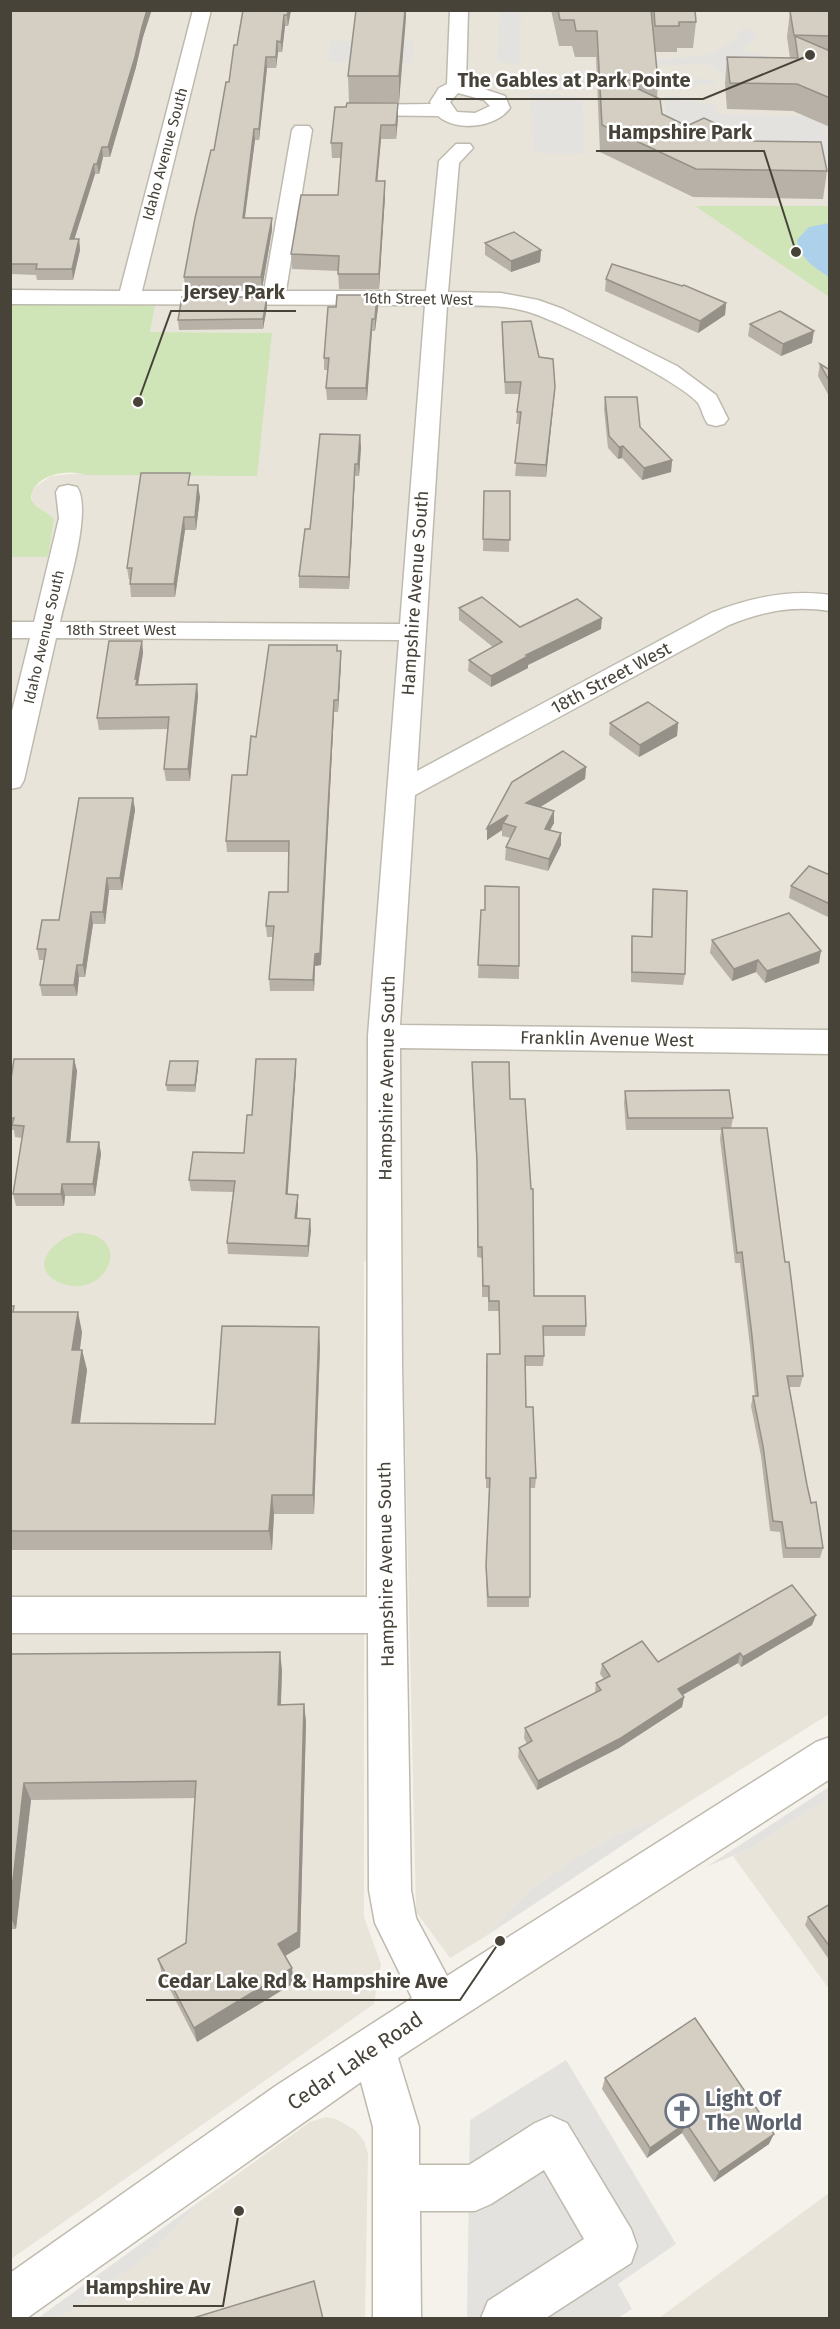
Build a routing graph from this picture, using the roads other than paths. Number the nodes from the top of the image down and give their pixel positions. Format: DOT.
graph roads {
  1 [pos="202,10"];
  2 [pos="459,10"];
  3 [pos="456,86"];
  4 [pos="442,110"];
  5 [pos="346,111"];
  6 [pos="302,130"];
  7 [pos="463,148"];
  8 [pos="10,297"];
  9 [pos="129,298"];
  10 [pos="274,298"];
  11 [pos="438,298"];
  12 [pos="716,419"];
  13 [pos="68,492"];
  14 [pos="830,603"];
  15 [pos="10,630"];
  16 [pos="46,630"];
  17 [pos="412,632"];
  18 [pos="10,780"];
  19 [pos="403,790"];
  20 [pos="384,1036"];
  21 [pos="829,1046"];
  22 [pos="10,1615"];
  23 [pos="387,1615"];
  24 [pos="830,1756"];
  25 [pos="439,2005"];
  26 [pos="373,2048"];
  27 [pos="397,2188"];
  28 [pos="10,2302"];
  29 [pos="397,2319"];
  30 [pos="505,2319"];
  1 -- 9 [label="street, Idaho Avenue South"];
  2 -- 3 [label="street"];
  3 -- 4 [label="street"];
  3 -- 4 [label="street"];
  4 -- 5 [label="street"];
  6 -- 10 [label="street"];
  7 -- 11 [label="street, Hampshire Avenue South"];
  8 -- 9 [label="street, 16th Street West"];
  9 -- 10 [label="street, 16th Street West"];
  10 -- 11 [label="street, 16th Street West"];
  11 -- 12 [label="street, 16th Street West"];
  11 -- 17 [label="street, Hampshire Avenue South"];
  13 -- 16 [label="street, Idaho Avenue South"];
  14 -- 19 [label="street, 18th Street West"];
  15 -- 16 [label="street, 18th Street West"];
  16 -- 17 [label="street, 18th Street West"];
  16 -- 18 [label="street, Idaho Avenue South"];
  17 -- 19 [label="street, Hampshire Avenue South"];
  19 -- 20 [label="street, Hampshire Avenue South"];
  20 -- 21 [label="street, Franklin Avenue West"];
  20 -- 23 [label="street, Hampshire Avenue South"];
  22 -- 23 [label="street"];
  23 -- 25 [label="street, Hampshire Avenue South"];
  24 -- 25 [label="street, Cedar Lake Road"];
  25 -- 26 [label="street, Cedar Lake Road"];
  26 -- 27 [label="street"];
  26 -- 28 [label="street, Cedar Lake Road"];
  27 -- 29 [label="street"];
  27 -- 30 [label="street"];
}
